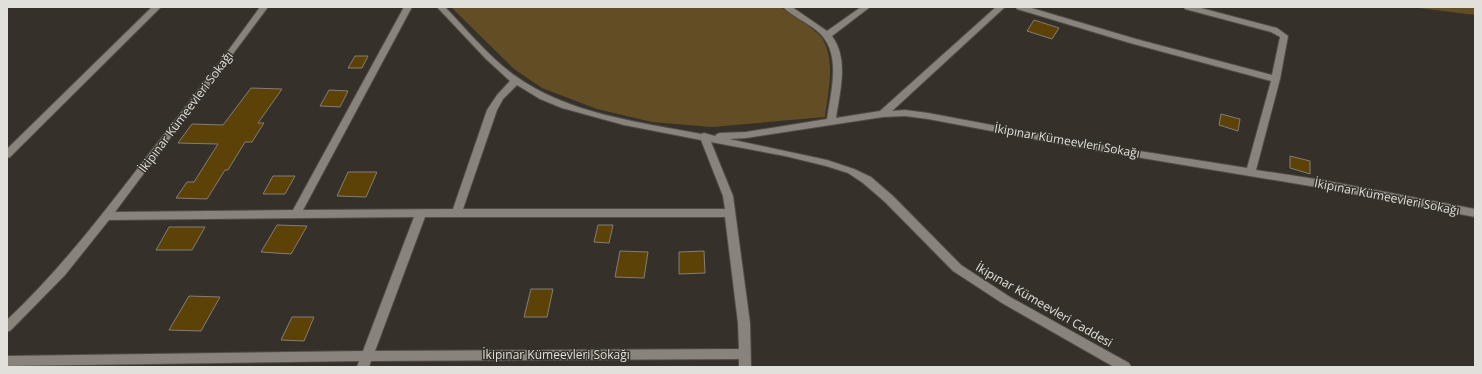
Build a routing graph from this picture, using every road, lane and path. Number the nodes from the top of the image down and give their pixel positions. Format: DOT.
graph roads {
  1 [pos="157,7"];
  2 [pos="264,7"];
  3 [pos="408,7"];
  4 [pos="441,7"];
  5 [pos="787,7"];
  6 [pos="866,7"];
  7 [pos="1001,7"];
  8 [pos="1020,7"];
  9 [pos="1188,7"];
  10 [pos="827,35"];
  11 [pos="1276,79"];
  12 [pos="516,80"];
  13 [pos="883,114"];
  14 [pos="831,122"];
  15 [pos="704,136"];
  16 [pos="7,155"];
  17 [pos="1251,172"];
  18 [pos="421,213"];
  19 [pos="456,213"];
  20 [pos="730,213"];
  21 [pos="1475,213"];
  22 [pos="296,214"];
  23 [pos="107,216"];
  24 [pos="7,327"];
  25 [pos="745,354"];
  26 [pos="7,361"];
  27 [pos="365,361"];
  28 [pos="745,367"];
  29 [pos="1125,367"];
  1 -- 16 [label="street"];
  2 -- 23 [label="street, İkipınar Kümeevleri Sokağı"];
  3 -- 22 [label="street"];
  4 -- 12 [label="street"];
  5 -- 10 [label="street"];
  6 -- 10 [label="street"];
  7 -- 13 [label="street"];
  8 -- 11 [label="street"];
  9 -- 11 [label="street"];
  10 -- 14 [label="street"];
  11 -- 17 [label="street"];
  12 -- 15 [label="street"];
  12 -- 19 [label="street"];
  13 -- 14 [label="street, İkipınar Kümeevleri Sokağı"];
  13 -- 17 [label="street, İkipınar Kümeevleri Sokağı"];
  14 -- 15 [label="street, İkipınar Kümeevleri Sokağı"];
  15 -- 20 [label="street"];
  15 -- 29 [label="street, İkipınar Kümeevleri Caddesi"];
  17 -- 21 [label="street, İkipınar Kümeevleri Sokağı"];
  18 -- 19 [label="street"];
  18 -- 22 [label="street"];
  18 -- 27 [label="street"];
  19 -- 20 [label="street"];
  20 -- 25 [label="street"];
  22 -- 23 [label="street"];
  23 -- 24 [label="street, İkipınar Kümeevleri Sokağı"];
  25 -- 27 [label="street, İkipınar Kümeevleri Sokağı"];
  25 -- 28 [label="street"];
  26 -- 27 [label="street, İkipınar Kümeevleri Sokağı"];
}
